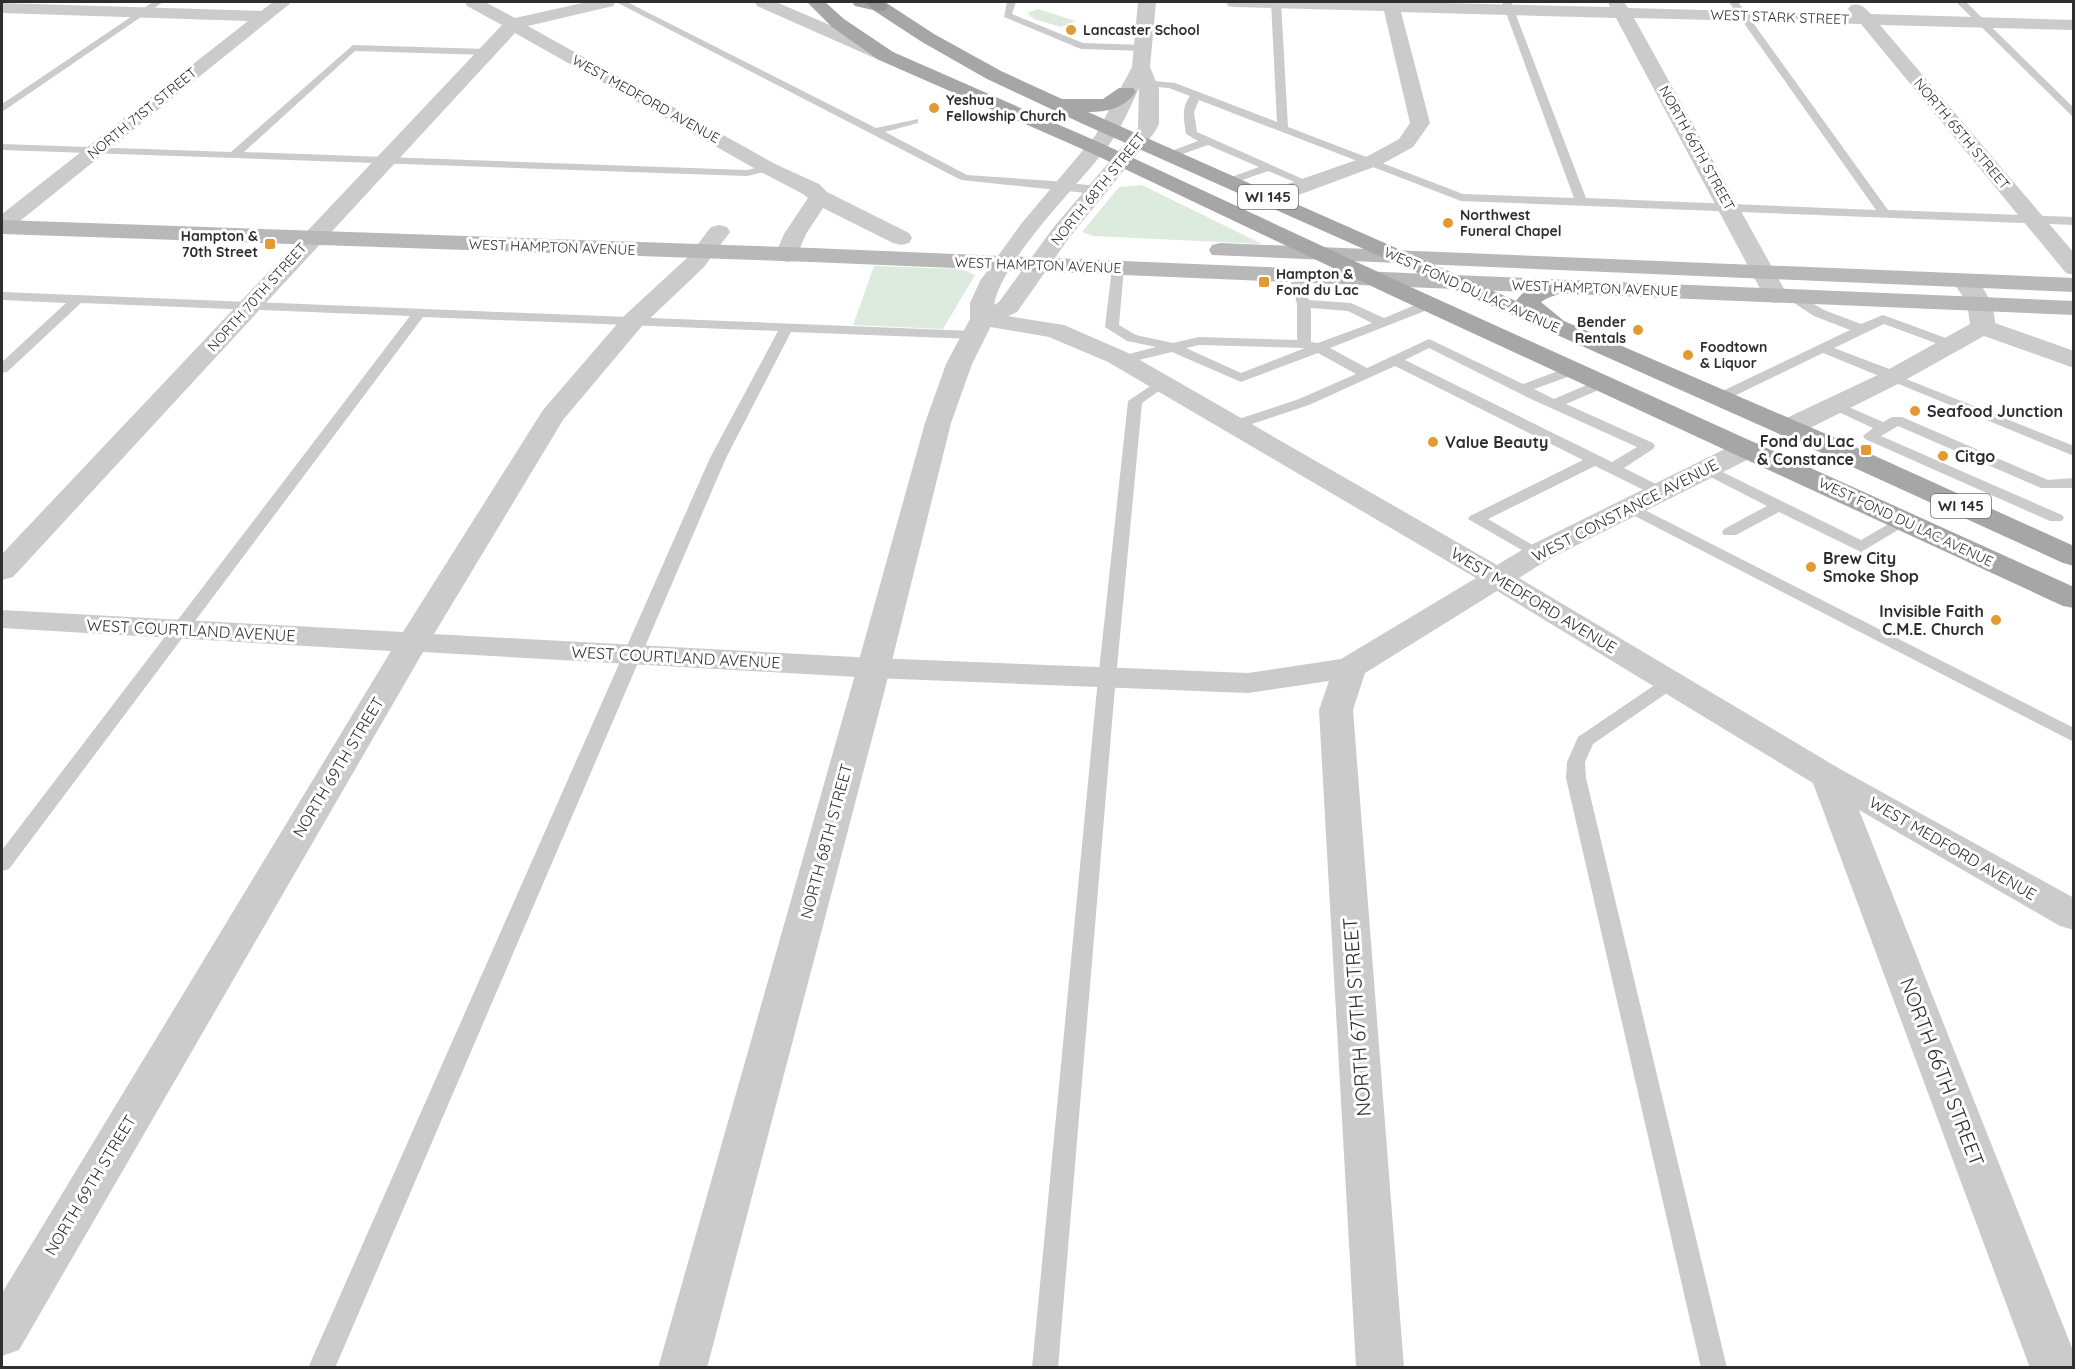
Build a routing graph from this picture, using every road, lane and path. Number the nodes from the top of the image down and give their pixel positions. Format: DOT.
graph roads {
  1 [pos="158,2"];
  2 [pos="283,2"];
  3 [pos="473,2"];
  4 [pos="607,2"];
  5 [pos="621,2"];
  6 [pos="763,2"];
  7 [pos="816,2"];
  8 [pos="1009,2"];
  9 [pos="1148,2"];
  10 [pos="1234,2"];
  11 [pos="1276,2"];
  12 [pos="1851,2"];
  13 [pos="1961,2"];
  14 [pos="872,3"];
  15 [pos="1391,4"];
  16 [pos="29,5"];
  17 [pos="1509,5"];
  18 [pos="1619,7"];
  19 [pos="2,8"];
  20 [pos="1739,9"];
  21 [pos="142,12"];
  22 [pos="264,16"];
  23 [pos="1866,19"];
  24 [pos="2,23"];
  25 [pos="1981,23"];
  26 [pos="513,24"];
  27 [pos="2073,25"];
  28 [pos="487,52"];
  29 [pos="886,56"];
  30 [pos="1138,74"];
  31 [pos="1199,95"];
  32 [pos="1050,102"];
  33 [pos="2,109"];
  34 [pos="2073,115"];
  35 [pos="914,121"];
  36 [pos="1283,127"];
  37 [pos="1109,129"];
  38 [pos="874,132"];
  39 [pos="1138,141"];
  40 [pos="1208,141"];
  41 [pos="2,147"];
  42 [pos="1096,148"];
  43 [pos="96,150"];
  44 [pos="234,154"];
  45 [pos="1170,155"];
  46 [pos="387,160"];
  47 [pos="1120,161"];
  48 [pos="1370,162"];
  49 [pos="1269,167"];
  50 [pos="768,168"];
  51 [pos="1230,181"];
  52 [pos="1308,184"];
  53 [pos="1064,186"];
  54 [pos="1096,190"];
  55 [pos="819,196"];
  56 [pos="1269,198"];
  57 [pos="1581,201"];
  58 [pos="2,205"];
  59 [pos="25,206"];
  60 [pos="57,207"];
  61 [pos="1729,207"];
  62 [pos="1884,213"];
  63 [pos="257,215"];
  64 [pos="332,218"];
  65 [pos="2033,219"];
  66 [pos="2073,220"];
  67 [pos="2,225"];
  68 [pos="901,238"];
  69 [pos="311,239"];
  70 [pos="957,240"];
  71 [pos="992,241"];
  72 [pos="713,242"];
  73 [pos="1018,242"];
  74 [pos="1053,243"];
  75 [pos="791,244"];
  76 [pos="1079,245"];
  77 [pos="1193,249"];
  78 [pos="1320,253"];
  79 [pos="1396,256"];
  80 [pos="1003,263"];
  81 [pos="1038,265"];
  82 [pos="1118,268"];
  83 [pos="2073,268"];
  84 [pos="1763,270"];
  85 [pos="1295,275"];
  86 [pos="1375,279"];
  87 [pos="1964,281"];
  88 [pos="1454,282"];
  89 [pos="2073,285"];
  90 [pos="1559,286"];
  91 [pos="2,296"];
  92 [pos="1785,296"];
  93 [pos="78,299"];
  94 [pos="1304,304"];
  95 [pos="1430,304"];
  96 [pos="250,306"];
  97 [pos="2073,308"];
  98 [pos="1880,310"];
  99 [pos="419,313"];
  100 [pos="1982,315"];
  101 [pos="633,321"];
  102 [pos="1383,322"];
  103 [pos="787,327"];
  104 [pos="977,327"];
  105 [pos="1861,329"];
  106 [pos="1564,331"];
  107 [pos="1304,344"];
  108 [pos="1949,344"];
  109 [pos="1173,347"];
  110 [pos="1319,348"];
  111 [pos="1822,348"];
  112 [pos="1122,360"];
  113 [pos="1394,360"];
  114 [pos="2073,360"];
  115 [pos="2,369"];
  116 [pos="1574,370"];
  117 [pos="1367,374"];
  118 [pos="1893,377"];
  119 [pos="1161,383"];
  120 [pos="1603,383"];
  121 [pos="1522,389"];
  122 [pos="1536,396"];
  123 [pos="1719,398"];
  124 [pos="1638,399"];
  125 [pos="1554,404"];
  126 [pos="1835,405"];
  127 [pos="1500,412"];
  128 [pos="1235,425"];
  129 [pos="1788,428"];
  130 [pos="1884,428"];
  131 [pos="1747,449"];
  132 [pos="2073,452"];
  133 [pos="1595,460"];
  134 [pos="1911,463"];
  135 [pos="1940,466"];
  136 [pos="1612,468"];
  137 [pos="1706,470"];
  138 [pos="2073,483"];
  139 [pos="2046,485"];
  140 [pos="1662,493"];
  141 [pos="1853,497"];
  142 [pos="2023,497"];
  143 [pos="1778,506"];
  144 [pos="1631,508"];
  145 [pos="2061,514"];
  146 [pos="1992,520"];
  147 [pos="1905,521"];
  148 [pos="1730,532"];
  149 [pos="1538,553"];
  150 [pos="2073,557"];
  151 [pos="2,571"];
  152 [pos="1496,577"];
  153 [pos="2073,599"];
  154 [pos="2,619"];
  155 [pos="180,629"];
  156 [pos="412,643"];
  157 [pos="632,655"];
  158 [pos="874,668"];
  159 [pos="1350,668"];
  160 [pos="1107,677"];
  161 [pos="1671,682"];
  162 [pos="2073,736"];
  163 [pos="1828,777"];
  164 [pos="2,864"];
  165 [pos="2073,916"];
  166 [pos="2,1335"];
  167 [pos="321,1368"];
  168 [pos="682,1368"];
  169 [pos="1045,1368"];
  170 [pos="1380,1368"];
  171 [pos="1714,1368"];
  172 [pos="2055,1368"];
  1 -- 21 [label="lane"];
  2 -- 22 [label="street, NORTH 71ST STREET"];
  3 -- 26 [label="street, WEST MEDFORD AVENUE"];
  4 -- 26 [label="street"];
  5 -- 38 [label="lane"];
  6 -- 29 [label="street, WEST FOND DU LAC AVENUE"];
  7 -- 29 [label="main road, WEST FOND DU LAC AVENUE / WI 145"];
  8 -- 30 [label="lane"];
  9 -- 30 [label="street, NORTH 68TH STREET"];
  10 -- 11 [label="street, WEST STARK STREET"];
  11 -- 15 [label="street, WEST STARK STREET"];
  11 -- 36 [label="lane"];
  12 -- 23 [label="street, NORTH 65TH STREET"];
  13 -- 25 [label="lane"];
  14 -- 32 [label="main road, WEST FOND DU LAC AVENUE / WI 145"];
  15 -- 17 [label="street, WEST STARK STREET"];
  15 -- 48 [label="street"];
  16 -- 19 [label="street"];
  16 -- 21 [label="street"];
  16 -- 24 [label="street"];
  17 -- 18 [label="street, WEST STARK STREET"];
  17 -- 57 [label="lane"];
  18 -- 20 [label="street, WEST STARK STREET"];
  18 -- 61 [label="street, NORTH 66TH STREET"];
  20 -- 23 [label="street, WEST STARK STREET"];
  20 -- 62 [label="lane"];
  21 -- 22 [label="street"];
  21 -- 33 [label="lane"];
  22 -- 43 [label="street, NORTH 71ST STREET"];
  23 -- 25 [label="street, WEST STARK STREET"];
  23 -- 65 [label="street, NORTH 65TH STREET"];
  25 -- 27 [label="street, WEST STARK STREET"];
  25 -- 34 [label="lane"];
  26 -- 28 [label="street, NORTH 70TH STREET"];
  26 -- 50 [label="street, WEST MEDFORD AVENUE"];
  28 -- 44 [label="lane"];
  28 -- 46 [label="street, NORTH 70TH STREET"];
  29 -- 42 [label="main road, WEST FOND DU LAC AVENUE / WI 145"];
  30 -- 31 [label="lane"];
  30 -- 32 [label="main road"];
  30 -- 37 [label="street, NORTH 68TH STREET"];
  30 -- 39 [label="street, NORTH 68TH STREET"];
  31 -- 36 [label="lane"];
  31 -- 40 [label="lane"];
  32 -- 37 [label="main road, WEST FOND DU LAC AVENUE / WI 145"];
  35 -- 38 [label="lane"];
  36 -- 48 [label="lane"];
  37 -- 39 [label="main road, WEST FOND DU LAC AVENUE / WI 145"];
  37 -- 42 [label="street, NORTH 68TH STREET"];
  38 -- 53 [label="lane"];
  39 -- 45 [label="main road, WEST FOND DU LAC AVENUE / WI 145"];
  39 -- 47 [label="street, NORTH 68TH STREET"];
  40 -- 45 [label="lane"];
  40 -- 49 [label="lane"];
  41 -- 43 [label="lane"];
  42 -- 47 [label="main road, WEST FOND DU LAC AVENUE / WI 145"];
  42 -- 53 [label="street, NORTH 68TH STREET"];
  43 -- 44 [label="lane"];
  43 -- 59 [label="street, NORTH 71ST STREET"];
  44 -- 46 [label="lane"];
  45 -- 51 [label="main road, WEST FOND DU LAC AVENUE / WI 145"];
  46 -- 50 [label="lane"];
  46 -- 64 [label="street, NORTH 70TH STREET"];
  47 -- 54 [label="street, NORTH 68TH STREET"];
  47 -- 78 [label="main road, WEST FOND DU LAC AVENUE / WI 145"];
  48 -- 52 [label="street"];
  48 -- 57 [label="lane"];
  49 -- 51 [label="lane"];
  49 -- 52 [label="lane"];
  50 -- 55 [label="street, WEST MEDFORD AVENUE"];
  51 -- 56 [label="main road, WEST FOND DU LAC AVENUE / WI 145"];
  52 -- 56 [label="street"];
  53 -- 54 [label="lane"];
  53 -- 73 [label="street, NORTH 68TH STREET"];
  54 -- 74 [label="street, NORTH 68TH STREET"];
  55 -- 68 [label="street, WEST MEDFORD AVENUE"];
  55 -- 75 [label="street"];
  56 -- 79 [label="main road, WEST FOND DU LAC AVENUE / WI 145"];
  57 -- 61 [label="lane"];
  58 -- 59 [label="main road"];
  59 -- 60 [label="main road"];
  59 -- 67 [label="street, NORTH 71ST STREET"];
  61 -- 62 [label="lane"];
  61 -- 84 [label="street, NORTH 66TH STREET"];
  62 -- 65 [label="lane"];
  63 -- 64 [label="main road, WEST HAMPTON AVENUE"];
  64 -- 69 [label="street, NORTH 70TH STREET"];
  64 -- 72 [label="main road, WEST HAMPTON AVENUE"];
  65 -- 66 [label="lane"];
  65 -- 83 [label="street, NORTH 65TH STREET"];
  67 -- 69 [label="main road, WEST HAMPTON AVENUE"];
  68 -- 70 [label="main road, WEST HAMPTON AVENUE"];
  68 -- 75 [label="main road, WEST HAMPTON AVENUE"];
  69 -- 72 [label="main road, WEST HAMPTON AVENUE"];
  69 -- 96 [label="street, NORTH 70TH STREET"];
  71 -- 73 [label="main road, WEST HAMPTON AVENUE"];
  72 -- 75 [label="main road, WEST HAMPTON AVENUE"];
  72 -- 101 [label="street, NORTH 69TH STREET"];
  73 -- 74 [label="main road, WEST HAMPTON AVENUE"];
  73 -- 80 [label="street, NORTH 68TH STREET"];
  74 -- 76 [label="main road, WEST HAMPTON AVENUE"];
  74 -- 81 [label="street, NORTH 68TH STREET"];
  75 -- 80 [label="main road, WEST HAMPTON AVENUE"];
  77 -- 78 [label="main road, WEST HAMPTON AVENUE"];
  78 -- 79 [label="main road, WEST HAMPTON AVENUE"];
  78 -- 86 [label="main road, WEST FOND DU LAC AVENUE / WI 145"];
  79 -- 84 [label="main road, WEST HAMPTON AVENUE"];
  79 -- 88 [label="main road, WEST FOND DU LAC AVENUE / WI 145"];
  80 -- 81 [label="main road, WEST HAMPTON AVENUE"];
  80 -- 104 [label="street, NORTH 68TH STREET"];
  81 -- 82 [label="main road, WEST HAMPTON AVENUE"];
  81 -- 104 [label="street, NORTH 68TH STREET"];
  82 -- 85 [label="main road, WEST HAMPTON AVENUE"];
  82 -- 109 [label="lane"];
  84 -- 87 [label="main road, WEST HAMPTON AVENUE"];
  84 -- 92 [label="street, NORTH 66TH STREET"];
  85 -- 86 [label="main road, WEST HAMPTON AVENUE"];
  85 -- 94 [label="lane"];
  86 -- 88 [label="main road, WEST HAMPTON AVENUE"];
  86 -- 95 [label="main road, WEST FOND DU LAC AVENUE / WI 145"];
  87 -- 89 [label="main road, WEST HAMPTON AVENUE"];
  87 -- 100 [label="street"];
  88 -- 90 [label="main road, WEST HAMPTON AVENUE"];
  88 -- 106 [label="main road, WEST FOND DU LAC AVENUE / WI 145"];
  90 -- 92 [label="main road, WEST HAMPTON AVENUE"];
  90 -- 106 [label="main road"];
  91 -- 93 [label="lane"];
  92 -- 98 [label="main road, WEST HAMPTON AVENUE"];
  92 -- 105 [label="lane"];
  93 -- 96 [label="lane"];
  93 -- 115 [label="lane"];
  94 -- 102 [label="lane"];
  94 -- 107 [label="lane"];
  95 -- 102 [label="lane"];
  95 -- 116 [label="main road, WEST FOND DU LAC AVENUE / WI 145"];
  96 -- 99 [label="lane"];
  96 -- 151 [label="street, NORTH 70TH STREET"];
  97 -- 100 [label="main road, WEST HAMPTON AVENUE"];
  98 -- 100 [label="main road, WEST HAMPTON AVENUE"];
  98 -- 105 [label="lane"];
  98 -- 108 [label="lane"];
  99 -- 101 [label="lane"];
  99 -- 155 [label="lane"];
  100 -- 108 [label="street"];
  100 -- 114 [label="street"];
  101 -- 103 [label="lane"];
  101 -- 156 [label="street, NORTH 69TH STREET"];
  102 -- 110 [label="lane"];
  103 -- 104 [label="lane"];
  103 -- 157 [label="lane"];
  104 -- 112 [label="street, WEST MEDFORD AVENUE"];
  104 -- 158 [label="street, NORTH 68TH STREET"];
  105 -- 111 [label="lane"];
  106 -- 123 [label="main road, WEST FOND DU LAC AVENUE / WI 145"];
  107 -- 109 [label="lane"];
  107 -- 110 [label="lane"];
  108 -- 118 [label="street"];
  109 -- 110 [label="lane"];
  109 -- 112 [label="lane"];
  110 -- 117 [label="lane"];
  111 -- 118 [label="lane"];
  111 -- 123 [label="lane"];
  112 -- 119 [label="street, WEST MEDFORD AVENUE"];
  113 -- 117 [label="lane"];
  113 -- 121 [label="lane"];
  113 -- 127 [label="lane"];
  116 -- 120 [label="main road, WEST FOND DU LAC AVENUE / WI 145"];
  116 -- 121 [label="lane"];
  117 -- 128 [label="lane"];
  118 -- 126 [label="street"];
  118 -- 132 [label="lane"];
  119 -- 128 [label="street, WEST MEDFORD AVENUE"];
  119 -- 160 [label="lane"];
  120 -- 124 [label="main road, WEST FOND DU LAC AVENUE / WI 145"];
  120 -- 125 [label="lane"];
  121 -- 122 [label="lane"];
  122 -- 125 [label="lane"];
  122 -- 127 [label="lane"];
  123 -- 129 [label="main road, WEST FOND DU LAC AVENUE / WI 145"];
  124 -- 129 [label="main road"];
  124 -- 131 [label="main road, WEST FOND DU LAC AVENUE / WI 145"];
  125 -- 136 [label="lane"];
  126 -- 129 [label="street"];
  126 -- 130 [label="lane"];
  127 -- 133 [label="lane"];
  128 -- 152 [label="street, WEST MEDFORD AVENUE"];
  129 -- 134 [label="main road, WEST FOND DU LAC AVENUE / WI 145"];
  130 -- 134 [label="lane"];
  130 -- 139 [label="lane"];
  131 -- 134 [label="main road"];
  131 -- 137 [label="street, WEST CONSTANCE AVENUE"];
  131 -- 141 [label="main road, WEST FOND DU LAC AVENUE / WI 145"];
  133 -- 136 [label="lane"];
  133 -- 149 [label="lane"];
  134 -- 135 [label="lane"];
  134 -- 135 [label="lane"];
  134 -- 146 [label="main road, WEST FOND DU LAC AVENUE / WI 145"];
  135 -- 142 [label="lane"];
  136 -- 140 [label="lane"];
  137 -- 140 [label="street, WEST CONSTANCE AVENUE"];
  137 -- 143 [label="lane"];
  138 -- 139 [label="lane"];
  139 -- 142 [label="lane"];
  140 -- 144 [label="street, WEST CONSTANCE AVENUE"];
  141 -- 146 [label="main road"];
  141 -- 147 [label="main road, WEST FOND DU LAC AVENUE / WI 145"];
  142 -- 145 [label="lane"];
  142 -- 146 [label="lane"];
  143 -- 147 [label="lane"];
  143 -- 148 [label="lane"];
  144 -- 149 [label="street, WEST CONSTANCE AVENUE"];
  144 -- 162 [label="lane"];
  146 -- 150 [label="main road, WEST FOND DU LAC AVENUE / WI 145"];
  147 -- 153 [label="main road, WEST FOND DU LAC AVENUE / WI 145"];
  149 -- 152 [label="street, WEST CONSTANCE AVENUE"];
  152 -- 159 [label="street, WEST CONSTANCE AVENUE"];
  152 -- 161 [label="street, WEST MEDFORD AVENUE"];
  154 -- 155 [label="street, WEST COURTLAND AVENUE"];
  155 -- 156 [label="street, WEST COURTLAND AVENUE"];
  155 -- 164 [label="lane"];
  156 -- 157 [label="street, WEST COURTLAND AVENUE"];
  156 -- 166 [label="street, NORTH 69TH STREET"];
  157 -- 158 [label="street, WEST COURTLAND AVENUE"];
  157 -- 167 [label="lane"];
  158 -- 160 [label="street, WEST COURTLAND AVENUE"];
  158 -- 168 [label="street, NORTH 68TH STREET"];
  159 -- 160 [label="street, WEST COURTLAND AVENUE"];
  159 -- 170 [label="street, NORTH 67TH STREET"];
  160 -- 169 [label="lane"];
  161 -- 163 [label="street, WEST MEDFORD AVENUE"];
  161 -- 171 [label="lane"];
  163 -- 165 [label="street, WEST MEDFORD AVENUE"];
  163 -- 172 [label="street, NORTH 66TH STREET"];
}
